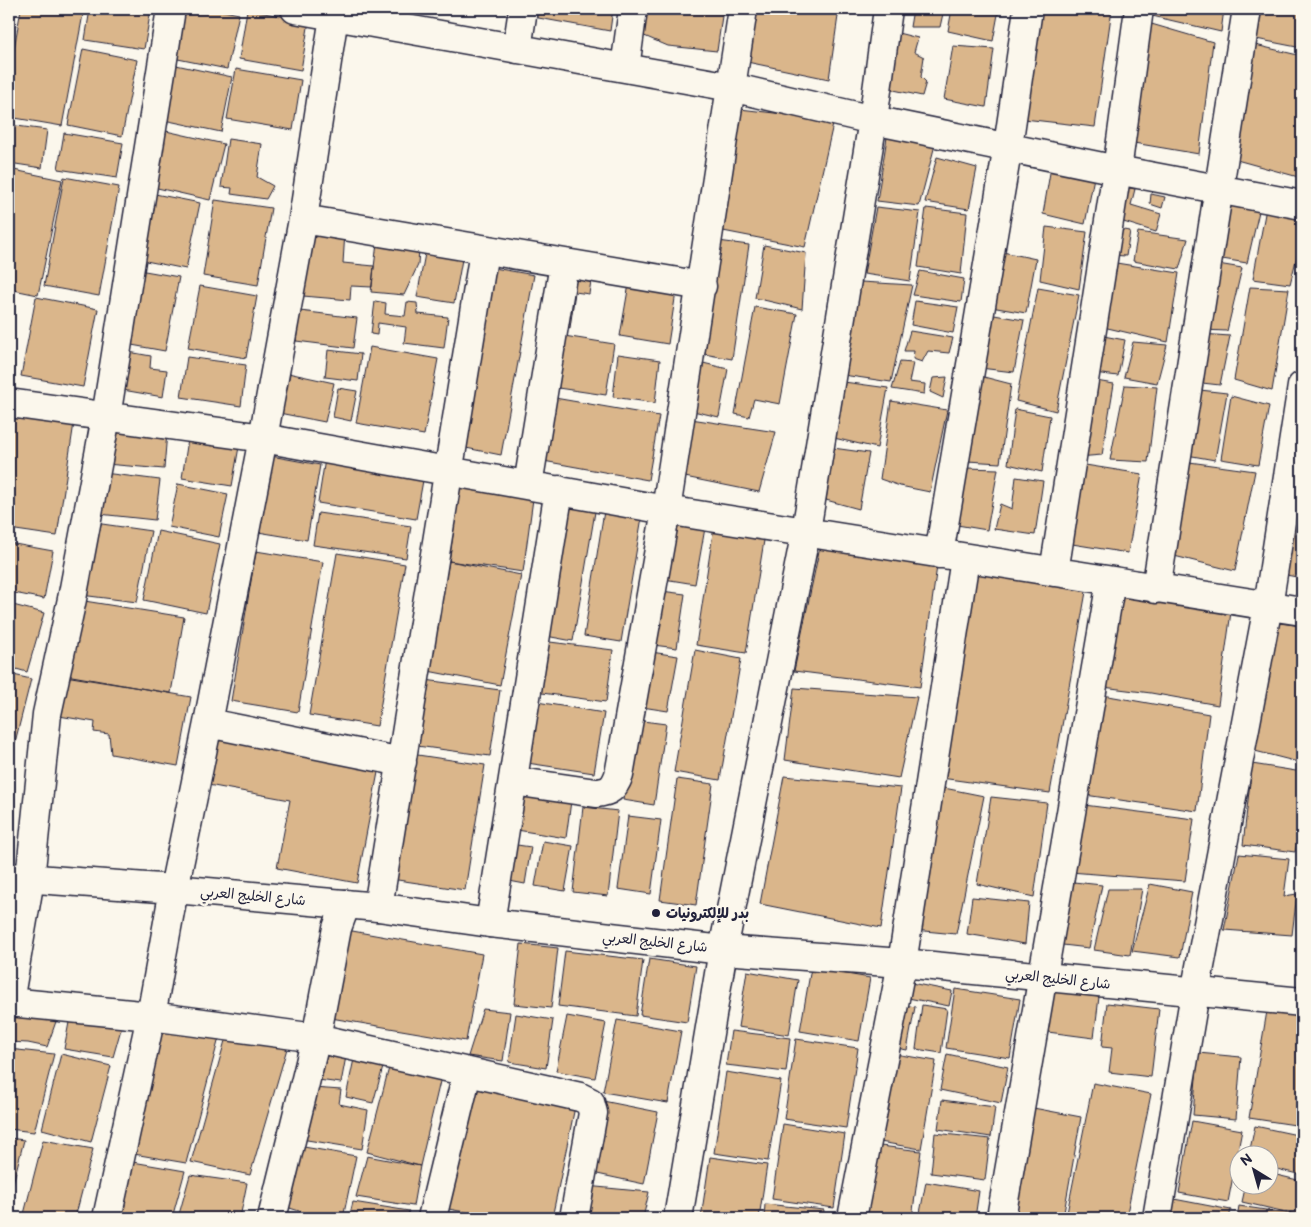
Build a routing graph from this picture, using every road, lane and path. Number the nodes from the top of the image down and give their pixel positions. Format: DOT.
graph roads {
  1 [pos="171,9"];
  2 [pos="295,9"];
  3 [pos="522,9"];
  4 [pos="633,9"];
  5 [pos="743,9"];
  6 [pos="888,9"];
  7 [pos="1028,9"];
  8 [pos="1139,9"];
  9 [pos="1247,9"];
  10 [pos="334,16"];
  11 [pos="393,18"];
  12 [pos="517,49"];
  13 [pos="625,68"];
  14 [pos="731,87"];
  15 [pos="873,120"];
  16 [pos="1008,146"];
  17 [pos="1117,170"];
  18 [pos="1218,188"];
  19 [pos="1302,205"];
  20 [pos="303,219"];
  21 [pos="484,251"];
  22 [pos="564,264"];
  23 [pos="702,286"];
  24 [pos="1302,386"];
  25 [pos="9,403"];
  26 [pos="106,417"];
  27 [pos="263,438"];
  28 [pos="449,471"];
  29 [pos="528,485"];
  30 [pos="559,490"];
  31 [pos="666,510"];
  32 [pos="806,531"];
  33 [pos="952,556"];
  34 [pos="1054,572"];
  35 [pos="1111,581"];
  36 [pos="1156,589"];
  37 [pos="1268,606"];
  38 [pos="1302,611"];
  39 [pos="208,723"];
  40 [pos="402,762"];
  41 [pos="513,781"];
  42 [pos="19,878"];
  43 [pos="174,888"];
  44 [pos="346,904"];
  45 [pos="378,907"];
  46 [pos="490,923"];
  47 [pos="723,950"];
  48 [pos="902,963"];
  49 [pos="1043,978"];
  50 [pos="1195,992"];
  51 [pos="9,1002"];
  52 [pos="1302,1002"];
  53 [pos="151,1016"];
  54 [pos="316,1038"];
  55 [pos="467,1073"];
  56 [pos="107,1218"];
  57 [pos="272,1218"];
  58 [pos="432,1218"];
  59 [pos="574,1218"];
  60 [pos="678,1218"];
  61 [pos="852,1218"];
  62 [pos="1001,1218"];
  63 [pos="1157,1218"];
  1 -- 26 [label="street"];
  2 -- 10 [label="street"];
  3 -- 12 [label="street"];
  4 -- 13 [label="street"];
  5 -- 14 [label="street"];
  6 -- 15 [label="street"];
  7 -- 16 [label="street"];
  8 -- 17 [label="street"];
  9 -- 18 [label="street"];
  10 -- 11 [label="street"];
  10 -- 20 [label="street"];
  11 -- 12 [label="street"];
  12 -- 13 [label="street"];
  13 -- 14 [label="street"];
  14 -- 15 [label="street"];
  14 -- 23 [label="street"];
  15 -- 16 [label="street"];
  15 -- 32 [label="street"];
  16 -- 17 [label="street"];
  16 -- 33 [label="street"];
  17 -- 18 [label="street"];
  17 -- 34 [label="street"];
  18 -- 19 [label="street"];
  18 -- 36 [label="street"];
  20 -- 21 [label="street"];
  20 -- 27 [label="street"];
  21 -- 22 [label="street"];
  21 -- 28 [label="street"];
  22 -- 23 [label="street"];
  22 -- 29 [label="street"];
  23 -- 31 [label="street"];
  24 -- 37 [label="street"];
  25 -- 26 [label="street"];
  26 -- 27 [label="street"];
  26 -- 42 [label="street"];
  27 -- 28 [label="street"];
  27 -- 39 [label="street"];
  28 -- 29 [label="street"];
  28 -- 40 [label="street"];
  29 -- 30 [label="street"];
  30 -- 31 [label="street"];
  30 -- 41 [label="street"];
  31 -- 32 [label="street"];
  31 -- 41 [label="street"];
  32 -- 33 [label="street"];
  32 -- 47 [label="street"];
  33 -- 34 [label="street"];
  33 -- 48 [label="street"];
  34 -- 35 [label="street"];
  35 -- 36 [label="street"];
  35 -- 49 [label="street"];
  36 -- 37 [label="street"];
  37 -- 38 [label="street"];
  37 -- 50 [label="street"];
  39 -- 40 [label="street"];
  39 -- 43 [label="street"];
  40 -- 45 [label="street"];
  41 -- 46 [label="street"];
  42 -- 43 [label="street, شارع الخليج العربي"];
  42 -- 51 [label="street"];
  43 -- 44 [label="street, شارع الخليج العربي"];
  43 -- 53 [label="street"];
  44 -- 45 [label="street, شارع الخليج العربي"];
  44 -- 54 [label="street"];
  45 -- 46 [label="street, شارع الخليج العربي"];
  46 -- 47 [label="street, شارع الخليج العربي"];
  47 -- 48 [label="street, شارع الخليج العربي"];
  47 -- 60 [label="street"];
  48 -- 49 [label="street, شارع الخليج العربي"];
  48 -- 61 [label="street"];
  49 -- 50 [label="street, شارع الخليج العربي"];
  49 -- 62 [label="street"];
  50 -- 52 [label="street, شارع الخليج العربي"];
  50 -- 63 [label="street"];
  51 -- 53 [label="street"];
  53 -- 54 [label="street"];
  53 -- 56 [label="street"];
  54 -- 55 [label="street"];
  54 -- 57 [label="street"];
  55 -- 58 [label="street"];
  55 -- 59 [label="street"];
}
